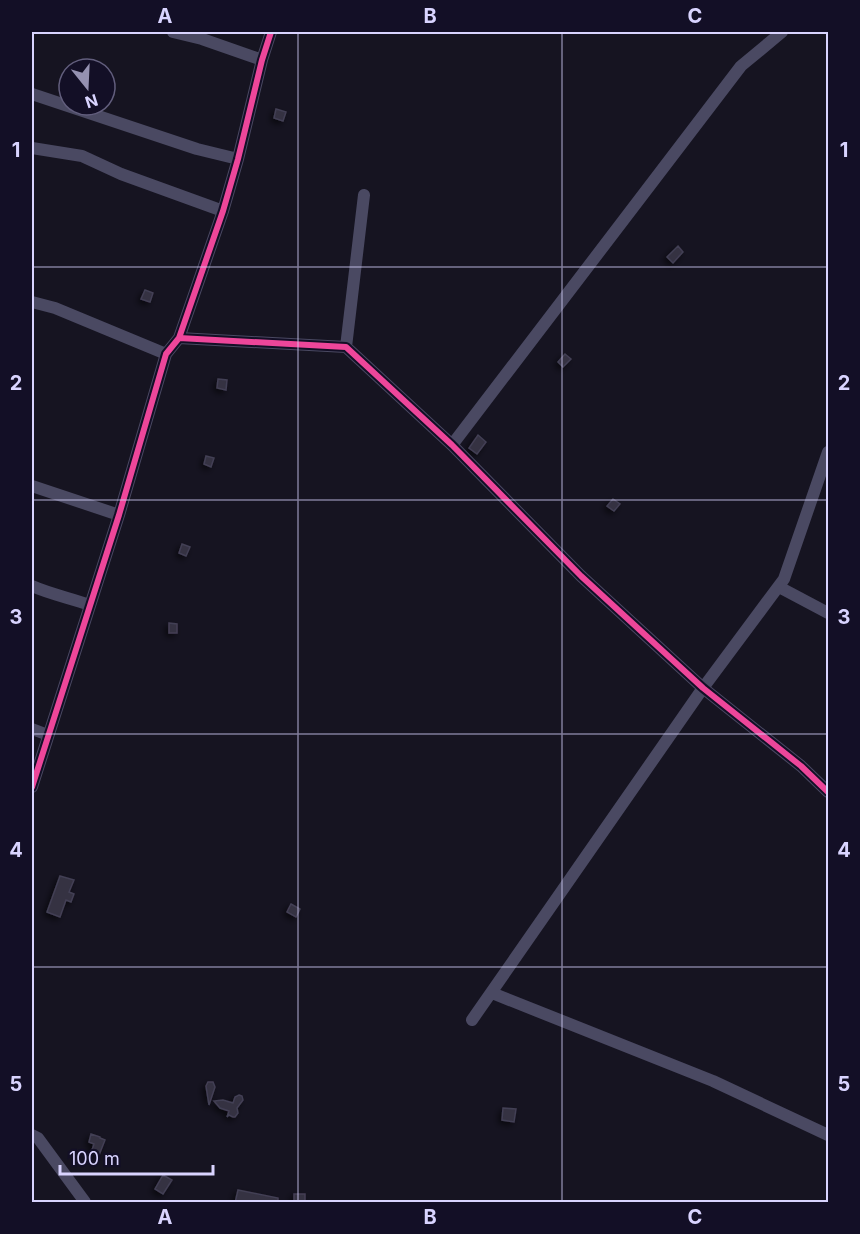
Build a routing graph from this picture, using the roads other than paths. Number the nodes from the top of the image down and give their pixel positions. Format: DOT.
graph roads {
  1 [pos="173,32"];
  2 [pos="271,32"];
  3 [pos="782,32"];
  4 [pos="262,60"];
  5 [pos="32,94"];
  6 [pos="32,148"];
  7 [pos="238,159"];
  8 [pos="364,195"];
  9 [pos="223,212"];
  10 [pos="32,302"];
  11 [pos="179,338"];
  12 [pos="346,347"];
  13 [pos="166,354"];
  14 [pos="452,445"];
  15 [pos="828,452"];
  16 [pos="32,486"];
  17 [pos="119,515"];
  18 [pos="32,586"];
  19 [pos="779,586"];
  20 [pos="90,605"];
  21 [pos="828,613"];
  22 [pos="703,688"];
  23 [pos="32,729"];
  24 [pos="48,735"];
  25 [pos="32,787"];
  26 [pos="828,792"];
  27 [pos="492,993"];
  28 [pos="472,1020"];
  29 [pos="32,1135"];
  30 [pos="828,1135"];
  31 [pos="86,1203"];
  1 -- 4 [label="street"];
  2 -- 4 [label="street"];
  3 -- 14 [label="street"];
  4 -- 7 [label="street"];
  5 -- 7 [label="street"];
  6 -- 9 [label="street"];
  7 -- 9 [label="street"];
  8 -- 12 [label="street"];
  9 -- 11 [label="street"];
  10 -- 13 [label="street"];
  11 -- 12 [label="street"];
  11 -- 13 [label="street"];
  12 -- 14 [label="street"];
  13 -- 17 [label="street"];
  14 -- 22 [label="street"];
  15 -- 19 [label="street"];
  16 -- 17 [label="street"];
  17 -- 20 [label="street"];
  18 -- 20 [label="street"];
  19 -- 21 [label="street"];
  19 -- 22 [label="street"];
  20 -- 24 [label="street"];
  22 -- 26 [label="street"];
  22 -- 27 [label="street"];
  23 -- 24 [label="street"];
  24 -- 25 [label="street"];
  27 -- 28 [label="street"];
  27 -- 30 [label="street"];
  29 -- 31 [label="street"];
}
